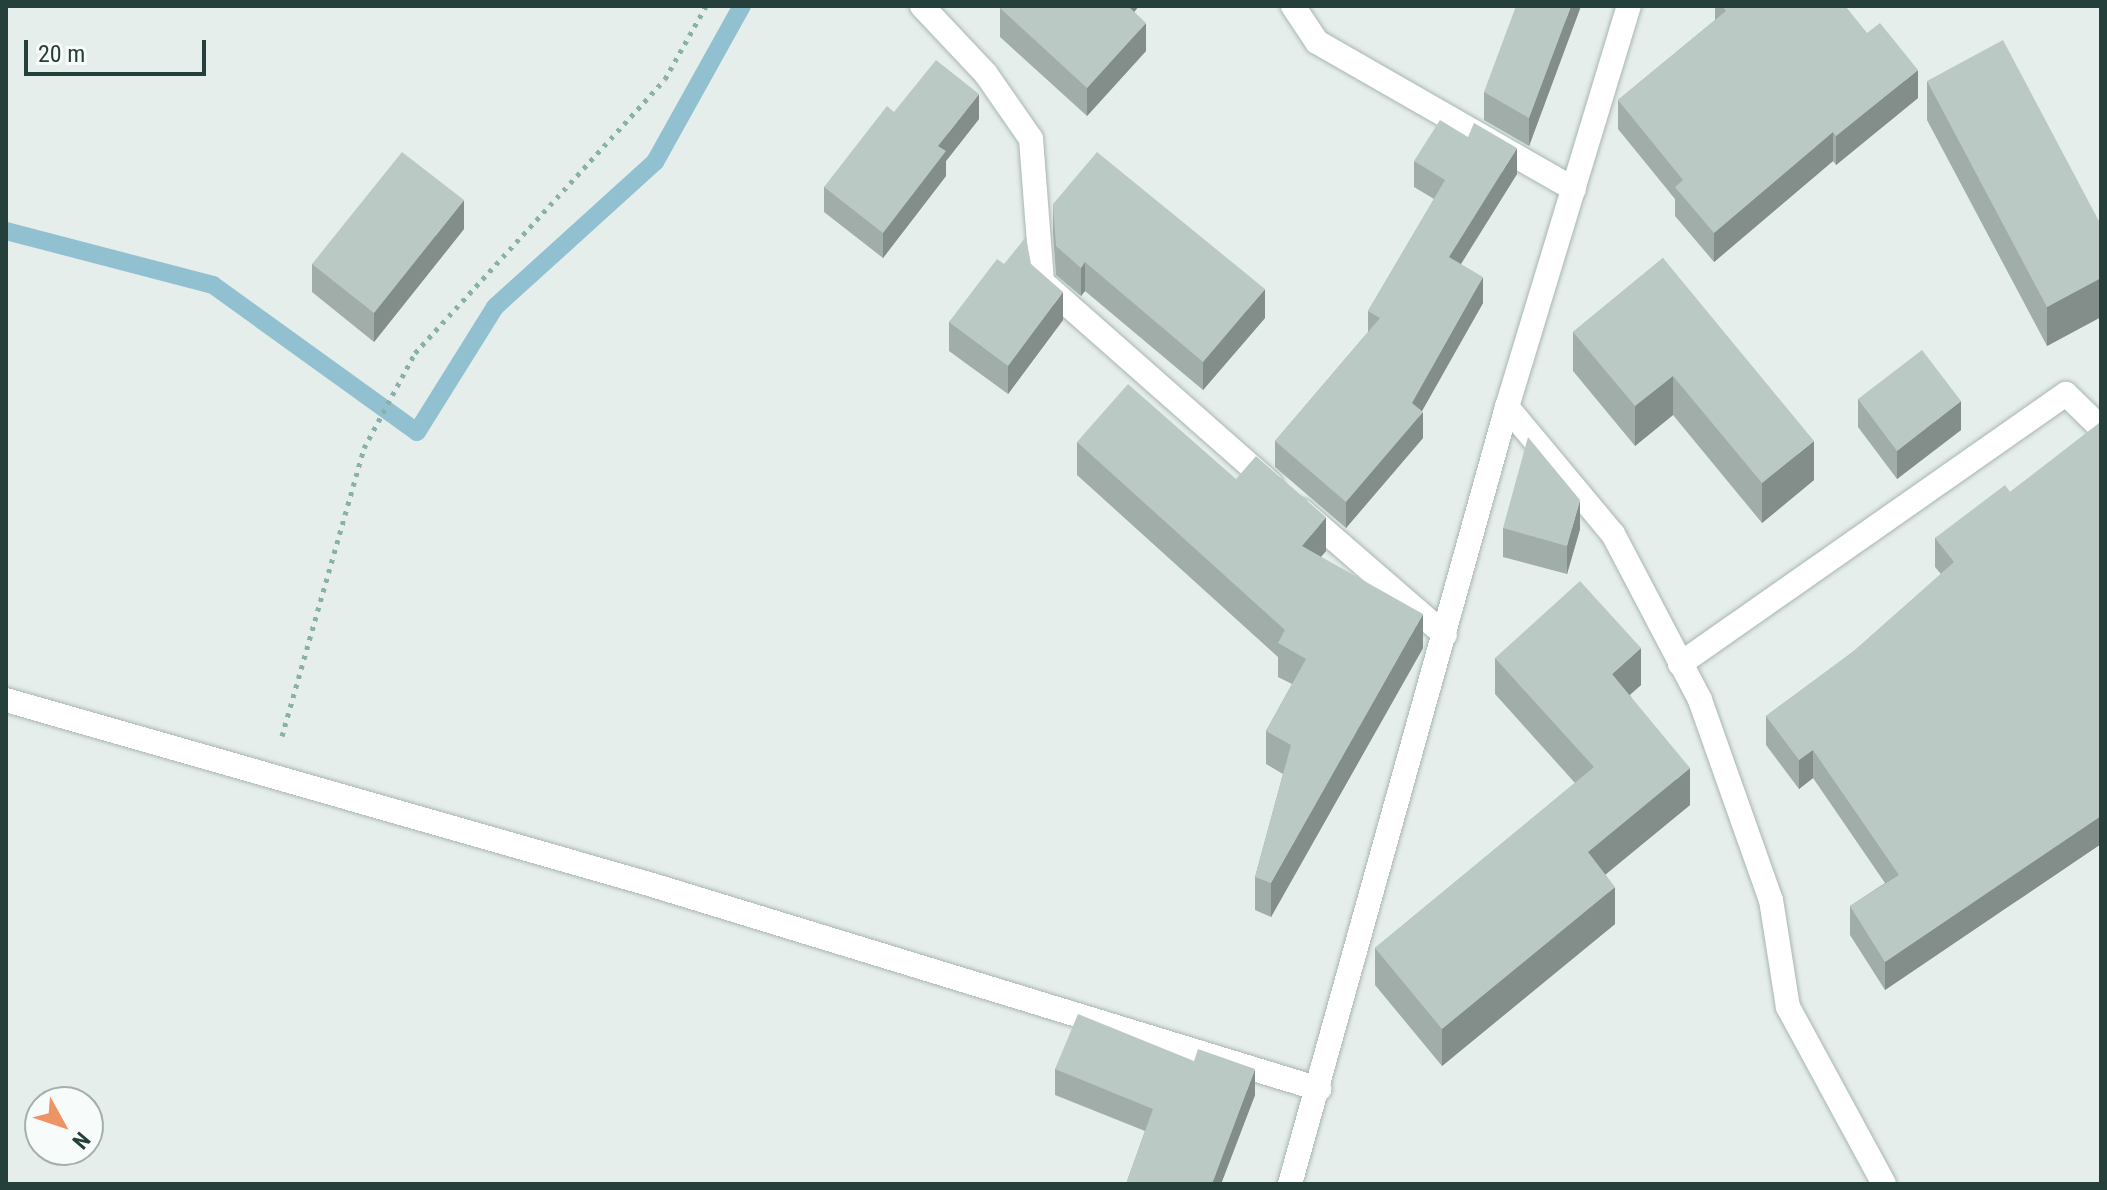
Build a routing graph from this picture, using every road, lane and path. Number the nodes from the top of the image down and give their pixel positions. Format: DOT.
graph roads {
  1 [pos="706,6"];
  2 [pos="922,6"];
  3 [pos="1293,6"];
  4 [pos="1629,6"];
  5 [pos="1574,189"];
  6 [pos="1507,407"];
  7 [pos="2101,428"];
  8 [pos="1445,635"];
  9 [pos="1680,664"];
  10 [pos="6,700"];
  11 [pos="271,775"];
  12 [pos="1319,1089"];
  13 [pos="1290,1184"];
  14 [pos="1884,1184"];
  1 -- 11 [label="path"];
  2 -- 8 [label="street"];
  3 -- 5 [label="street"];
  4 -- 5 [label="street"];
  5 -- 6 [label="street"];
  6 -- 8 [label="street"];
  6 -- 9 [label="street"];
  7 -- 9 [label="street"];
  8 -- 12 [label="street"];
  9 -- 14 [label="street"];
  10 -- 11 [label="street"];
  11 -- 12 [label="street"];
  12 -- 13 [label="street"];
}
